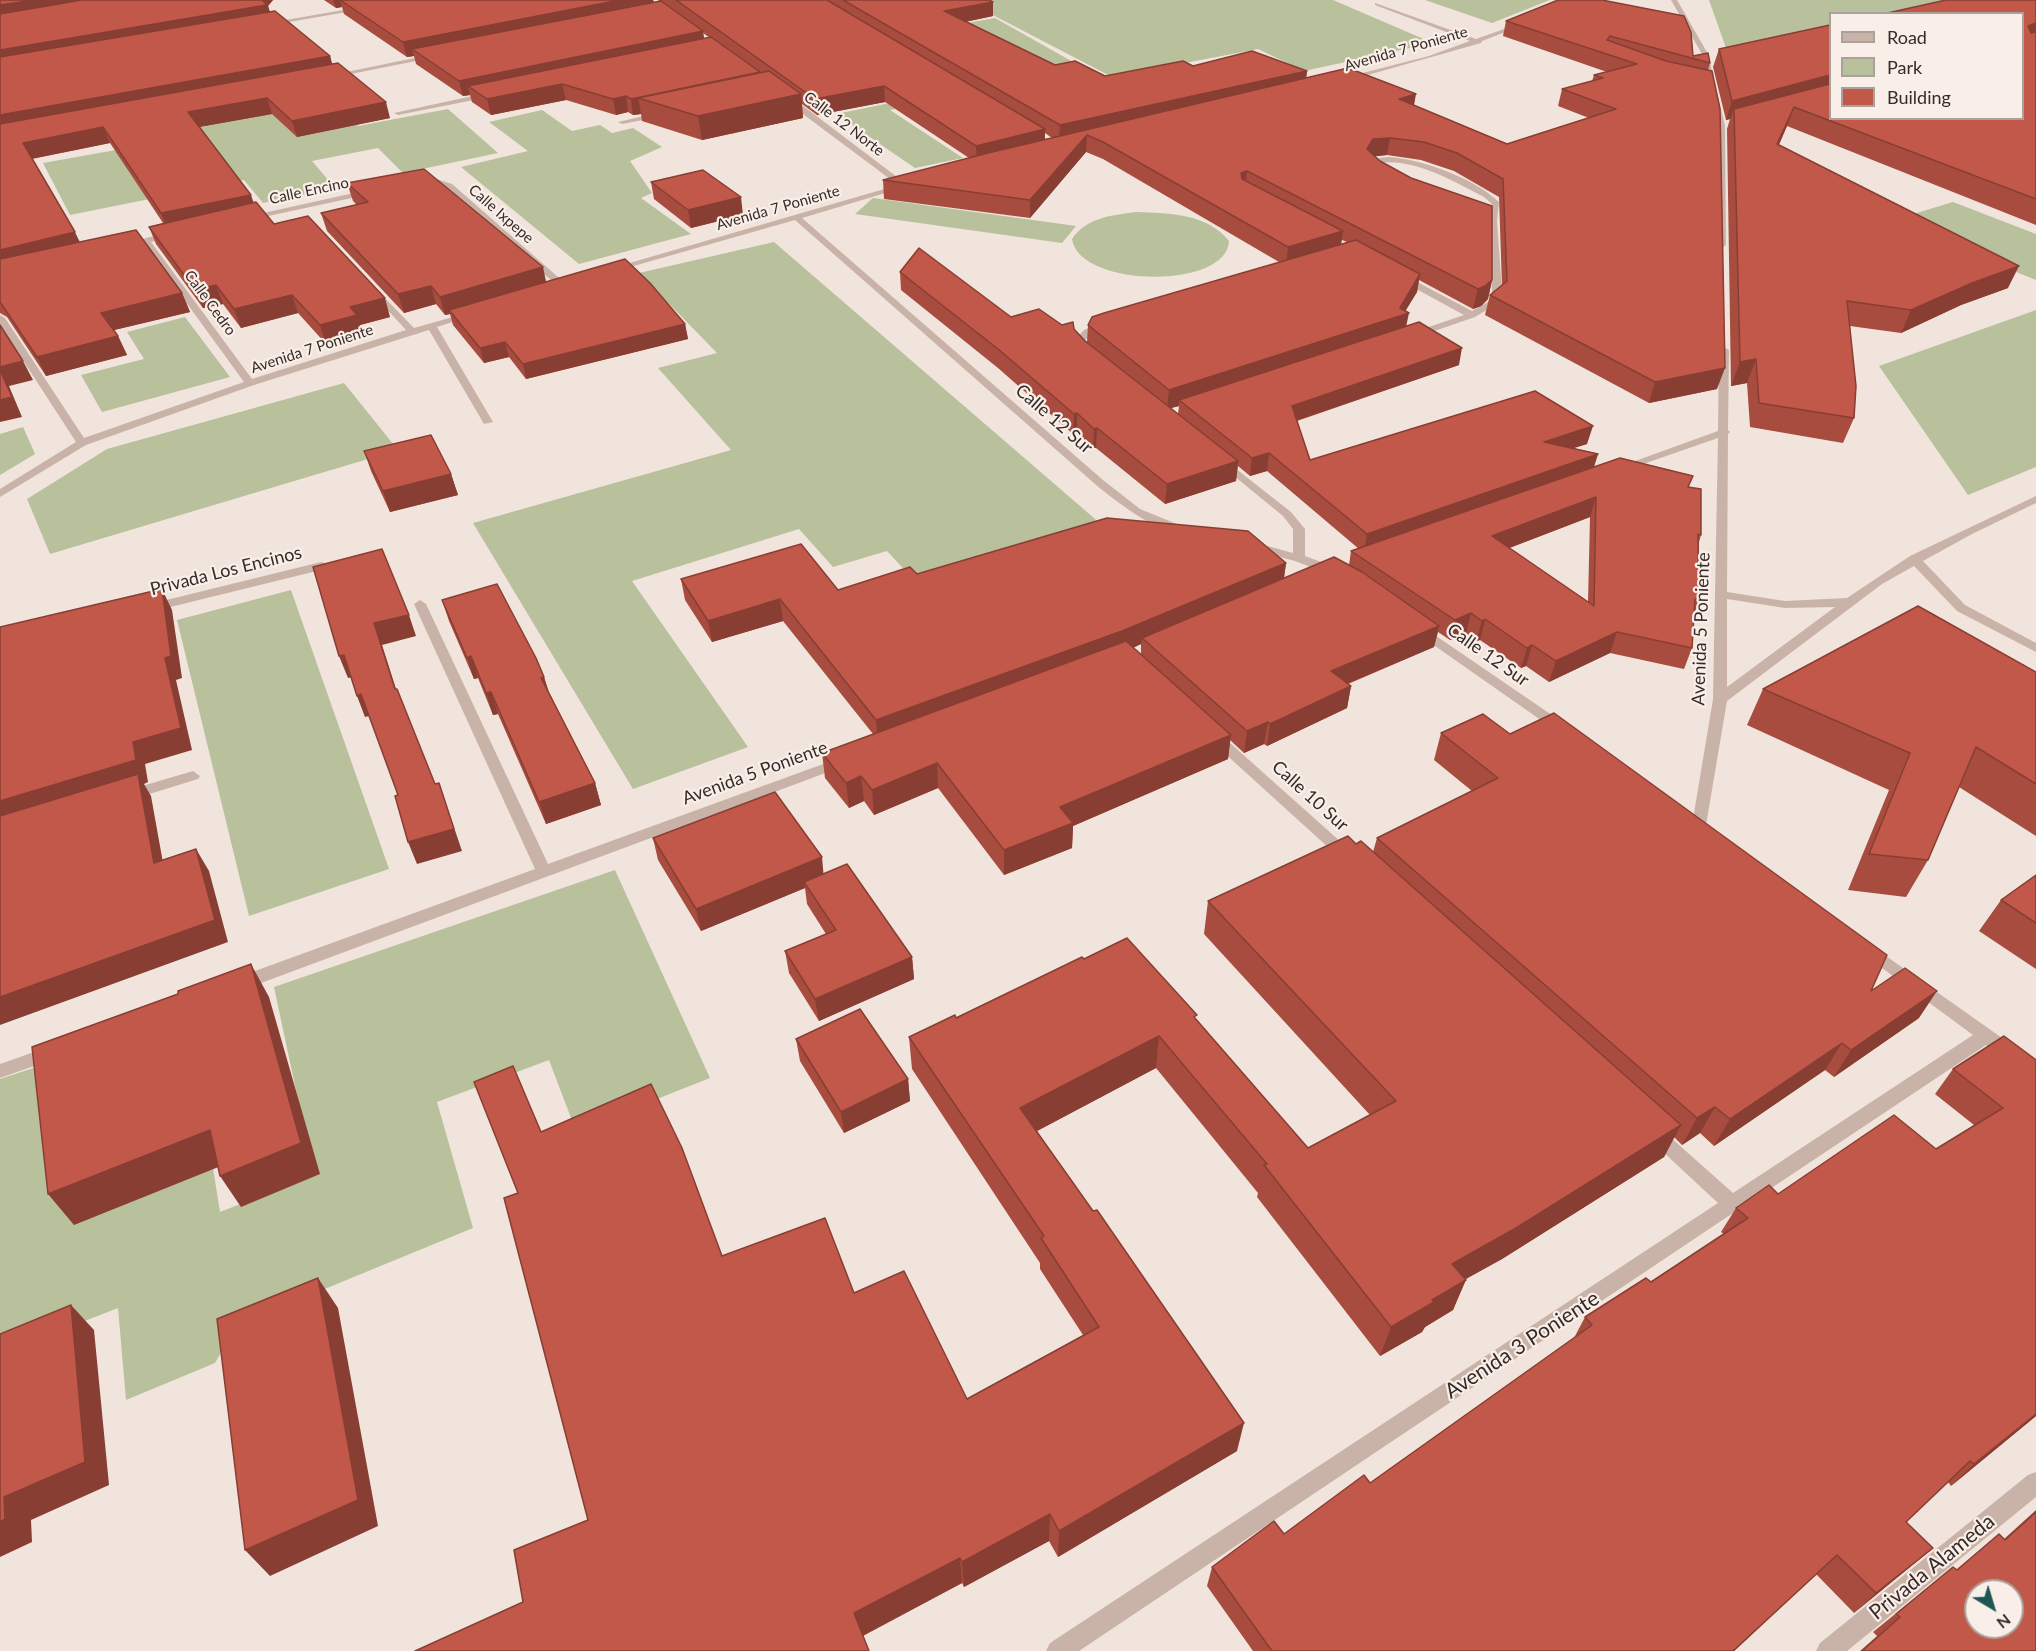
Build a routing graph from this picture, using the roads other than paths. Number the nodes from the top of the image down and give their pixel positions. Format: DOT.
graph roads {
  1 [pos="1674,0"];
  2 [pos="1377,4"];
  3 [pos="373,6"];
  4 [pos="1533,20"];
  5 [pos="256,26"];
  6 [pos="1479,42"];
  7 [pos="447,53"];
  8 [pos="321,78"];
  9 [pos="1341,82"];
  10 [pos="776,89"];
  11 [pos="501,92"];
  12 [pos="398,113"];
  13 [pos="666,113"];
  14 [pos="622,122"];
  15 [pos="1380,175"];
  16 [pos="411,183"];
  17 [pos="915,183"];
  18 [pos="904,186"];
  19 [pos="388,188"];
  20 [pos="296,207"];
  21 [pos="303,215"];
  22 [pos="795,216"];
  23 [pos="1482,218"];
  24 [pos="238,220"];
  25 [pos="1493,221"];
  26 [pos="180,232"];
  27 [pos="145,240"];
  28 [pos="112,248"];
  29 [pos="1723,256"];
  30 [pos="607,273"];
  31 [pos="1393,273"];
  32 [pos="365,281"];
  33 [pos="574,283"];
  34 [pos="563,286"];
  35 [pos="552,290"];
  36 [pos="486,309"];
  37 [pos="1472,315"];
  38 [pos="0,320"];
  39 [pos="1116,321"];
  40 [pos="431,325"];
  41 [pos="412,331"];
  42 [pos="1724,338"];
  43 [pos="1401,340"];
  44 [pos="1098,363"];
  45 [pos="250,383"];
  46 [pos="488,422"];
  47 [pos="1725,432"];
  48 [pos="82,443"];
  49 [pos="1211,452"];
  50 [pos="1601,476"];
  51 [pos="0,494"];
  52 [pos="2036,499"];
  53 [pos="1189,532"];
  54 [pos="1243,544"];
  55 [pos="1299,558"];
  56 [pos="1914,559"];
  57 [pos="321,566"];
  58 [pos="1310,580"];
  59 [pos="1722,594"];
  60 [pos="1851,602"];
  61 [pos="420,604"];
  62 [pos="138,611"];
  63 [pos="1411,622"];
  64 [pos="2036,648"];
  65 [pos="1720,699"];
  66 [pos="1206,729"];
  67 [pos="1574,737"];
  68 [pos="858,757"];
  69 [pos="193,776"];
  70 [pos="114,800"];
  71 [pos="1699,825"];
  72 [pos="1356,864"];
  73 [pos="544,872"];
  74 [pos="1861,945"];
  75 [pos="222,990"];
  76 [pos="1985,1036"];
  77 [pos="67,1047"];
  78 [pos="0,1071"];
  79 [pos="2036,1072"];
  80 [pos="1646,1126"];
  81 [pos="1734,1205"];
  82 [pos="2036,1483"];
  83 [pos="1058,1651"];
  84 [pos="1828,1651"];
  1 -- 29 [label="street"];
  2 -- 6 [label="street"];
  3 -- 5 [label="street"];
  4 -- 6 [label="street, Avenida 7 Poniente"];
  6 -- 9 [label="street, Avenida 7 Poniente"];
  7 -- 8 [label="street"];
  10 -- 18 [label="street, Calle 12 Norte"];
  11 -- 12 [label="street"];
  13 -- 14 [label="street"];
  15 -- 25 [label="street"];
  16 -- 34 [label="street, Calle Ixpepe"];
  17 -- 18 [label="street, Avenida 7 Poniente"];
  18 -- 22 [label="street, Avenida 7 Poniente"];
  19 -- 20 [label="street, Calle Encino"];
  20 -- 21 [label="street"];
  20 -- 24 [label="street, Calle Encino"];
  22 -- 30 [label="street, Avenida 7 Poniente"];
  22 -- 53 [label="street, Calle 12 Sur"];
  23 -- 25 [label="street"];
  25 -- 37 [label="street"];
  26 -- 27 [label="street"];
  27 -- 28 [label="street"];
  27 -- 45 [label="street, Calle Cedro"];
  31 -- 37 [label="street"];
  32 -- 41 [label="street"];
  33 -- 34 [label="street"];
  34 -- 35 [label="street"];
  36 -- 40 [label="street, Avenida 7 Poniente"];
  37 -- 43 [label="street"];
  38 -- 48 [label="street"];
  39 -- 44 [label="street"];
  40 -- 41 [label="street, Avenida 7 Poniente"];
  40 -- 46 [label="street"];
  41 -- 45 [label="street, Avenida 7 Poniente"];
  42 -- 47 [label="street, Avenida 5 Poniente"];
  45 -- 48 [label="street, Avenida 7 Poniente"];
  47 -- 50 [label="street"];
  47 -- 59 [label="street, Avenida 5 Poniente"];
  48 -- 51 [label="street, Avenida 7 Poniente"];
  49 -- 55 [label="street"];
  52 -- 56 [label="street"];
  54 -- 55 [label="street"];
  55 -- 58 [label="street"];
  56 -- 60 [label="street"];
  56 -- 64 [label="street"];
  57 -- 62 [label="street, Privada Los Encinos"];
  59 -- 60 [label="street"];
  59 -- 65 [label="street, Avenida 5 Poniente"];
  60 -- 65 [label="street"];
  61 -- 73 [label="street"];
  63 -- 67 [label="street, Calle 12 Sur"];
  65 -- 71 [label="street, Avenida 5 Poniente"];
  66 -- 72 [label="street, Calle 10 Sur"];
  68 -- 73 [label="street, Avenida 5 Poniente"];
  69 -- 70 [label="street"];
  73 -- 75 [label="street, Avenida 5 Poniente"];
  74 -- 76 [label="street"];
  76 -- 79 [label="street"];
  76 -- 81 [label="street, Avenida 3 Poniente"];
  77 -- 78 [label="street"];
  80 -- 81 [label="street"];
  81 -- 83 [label="street, Avenida 3 Poniente"];
  82 -- 84 [label="street, Privada Alameda"];
}
